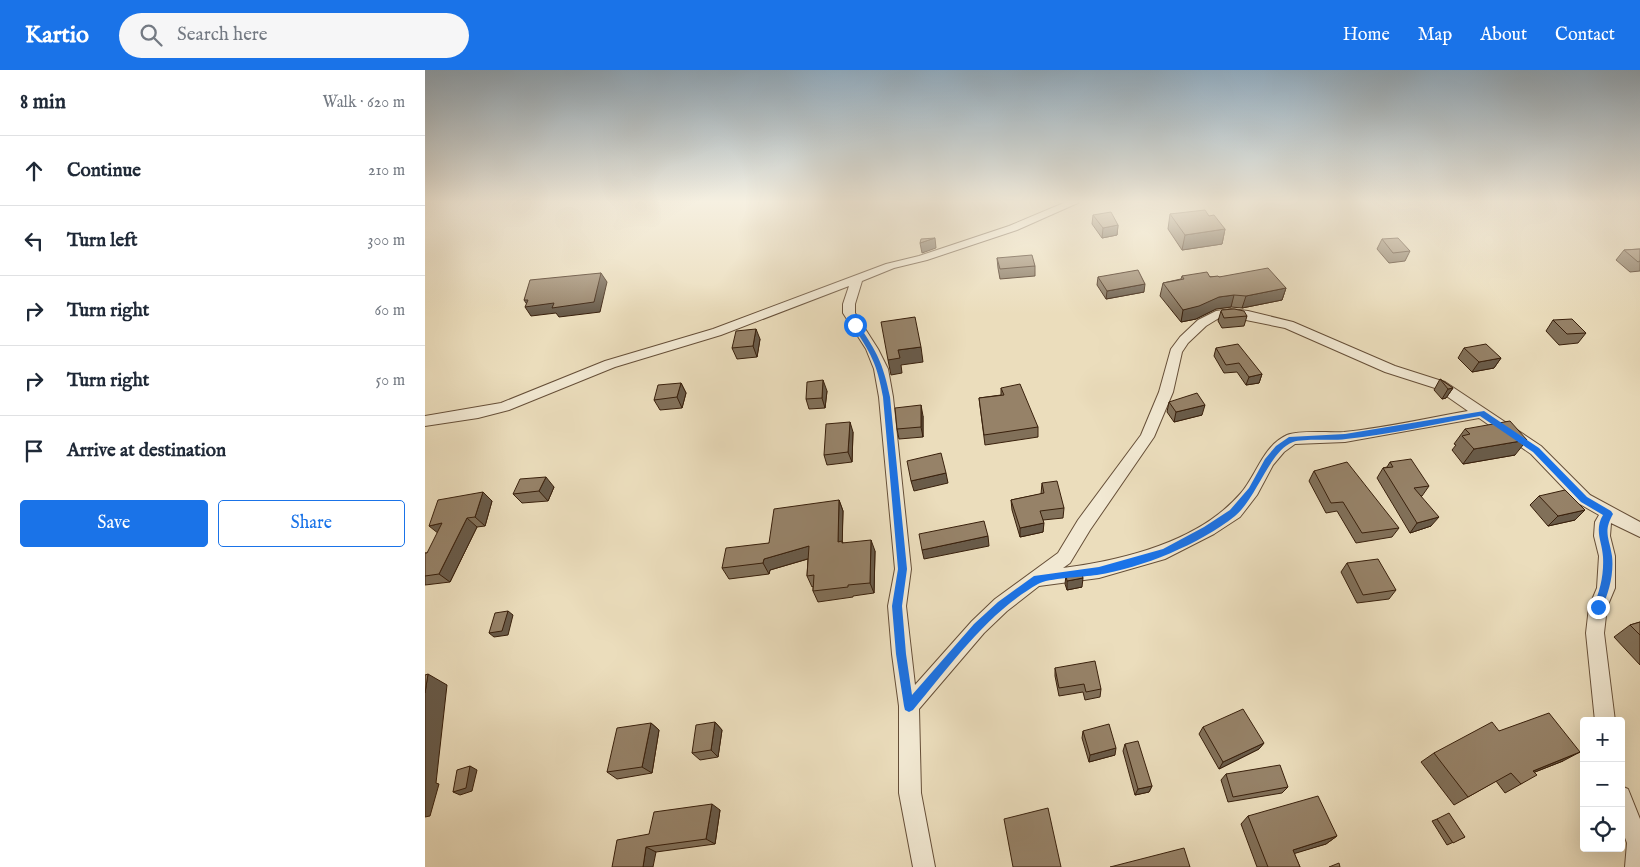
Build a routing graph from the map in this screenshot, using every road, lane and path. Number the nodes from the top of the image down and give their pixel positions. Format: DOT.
graph roads {
  1 [pos="979,239"];
  2 [pos="857,279"];
  3 [pos="1481,413"];
  4 [pos="425,421"];
  5 [pos="1608,514"];
  6 [pos="1640,530"];
  7 [pos="1037,579"];
  8 [pos="909,706"];
  9 [pos="1605,717"];
  10 [pos="1625,807"];
  11 [pos="924,867"];
  12 [pos="1636,867"];
  1 -- 2 [label="street"];
  2 -- 4 [label="street"];
  2 -- 8 [label="street"];
  3 -- 5 [label="street"];
  3 -- 7 [label="street"];
  3 -- 7 [label="street"];
  5 -- 6 [label="street"];
  5 -- 9 [label="street"];
  7 -- 8 [label="street"];
  8 -- 11 [label="street"];
  10 -- 12 [label="street"];
}
